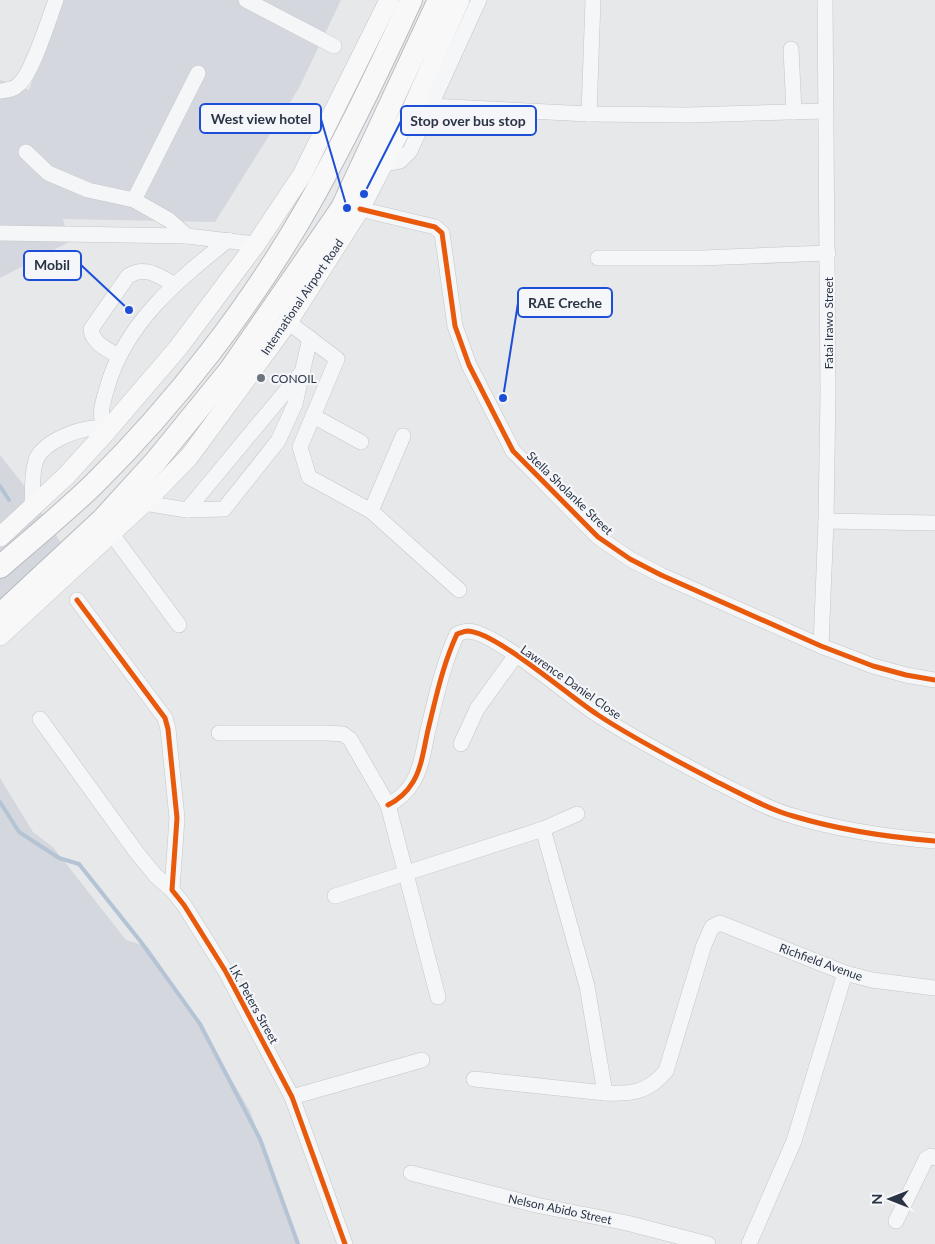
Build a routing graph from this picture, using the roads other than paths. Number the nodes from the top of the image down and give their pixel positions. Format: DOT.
graph roads {
  1 [pos="56,0"];
  2 [pos="246,0"];
  3 [pos="389,0"];
  4 [pos="411,0"];
  5 [pos="439,0"];
  6 [pos="460,0"];
  7 [pos="479,0"];
  8 [pos="593,0"];
  9 [pos="825,0"];
  10 [pos="334,46"];
  11 [pos="791,49"];
  12 [pos="198,73"];
  13 [pos="0,90"];
  14 [pos="429,106"];
  15 [pos="825,111"];
  16 [pos="794,112"];
  17 [pos="589,114"];
  18 [pos="26,152"];
  19 [pos="383,164"];
  20 [pos="134,200"];
  21 [pos="360,209"];
  22 [pos="0,233"];
  23 [pos="187,236"];
  24 [pos="228,240"];
  25 [pos="256,244"];
  26 [pos="828,252"];
  27 [pos="598,258"];
  28 [pos="174,284"];
  29 [pos="288,322"];
  30 [pos="310,338"];
  31 [pos="118,356"];
  32 [pos="303,371"];
  33 [pos="313,416"];
  34 [pos="103,435"];
  35 [pos="403,436"];
  36 [pos="361,442"];
  37 [pos="144,503"];
  38 [pos="32,508"];
  39 [pos="187,510"];
  40 [pos="371,512"];
  41 [pos="826,521"];
  42 [pos="935,523"];
  43 [pos="111,533"];
  44 [pos="0,537"];
  45 [pos="0,567"];
  46 [pos="459,590"];
  47 [pos="77,600"];
  48 [pos="0,615"];
  49 [pos="179,625"];
  50 [pos="0,636"];
  51 [pos="821,646"];
  52 [pos="516,656"];
  53 [pos="935,680"];
  54 [pos="40,719"];
  55 [pos="219,733"];
  56 [pos="461,744"];
  57 [pos="388,805"];
  58 [pos="577,814"];
  59 [pos="543,829"];
  60 [pos="935,840"];
  61 [pos="405,872"];
  62 [pos="172,890"];
  63 [pos="335,896"];
  64 [pos="844,973"];
  65 [pos="935,988"];
  66 [pos="438,997"];
  67 [pos="422,1060"];
  68 [pos="474,1079"];
  69 [pos="604,1093"];
  70 [pos="292,1097"];
  71 [pos="935,1158"];
  72 [pos="411,1173"];
  73 [pos="896,1221"];
  74 [pos="345,1244"];
  75 [pos="708,1244"];
  76 [pos="749,1244"];
  1 -- 13 [label="street"];
  2 -- 10 [label="street"];
  3 -- 25 [label="main road"];
  4 -- 45 [label="highway"];
  5 -- 48 [label="highway, International Airport Road"];
  6 -- 19 [label="main road, International Airport Road"];
  7 -- 14 [label="street"];
  8 -- 17 [label="street"];
  9 -- 15 [label="street, Fatai Irawo Street"];
  11 -- 16 [label="street"];
  12 -- 20 [label="street"];
  14 -- 17 [label="street"];
  14 -- 19 [label="street"];
  15 -- 16 [label="street"];
  15 -- 26 [label="street, Fatai Irawo Street"];
  16 -- 17 [label="street"];
  18 -- 20 [label="street"];
  19 -- 21 [label="main road, International Airport Road"];
  20 -- 23 [label="street"];
  21 -- 29 [label="main road, International Airport Road"];
  21 -- 51 [label="street, Stella Sholanke Street"];
  22 -- 23 [label="street"];
  23 -- 24 [label="street"];
  24 -- 25 [label="street"];
  24 -- 28 [label="street"];
  25 -- 34 [label="main road"];
  26 -- 27 [label="street"];
  26 -- 41 [label="street, Fatai Irawo Street"];
  28 -- 31 [label="street"];
  28 -- 31 [label="street"];
  29 -- 30 [label="street"];
  29 -- 37 [label="main road, International Airport Road"];
  30 -- 32 [label="street"];
  30 -- 33 [label="street"];
  31 -- 34 [label="street"];
  32 -- 39 [label="street"];
  32 -- 39 [label="street"];
  33 -- 36 [label="street"];
  33 -- 40 [label="street"];
  34 -- 38 [label="main road"];
  34 -- 38 [label="street"];
  35 -- 40 [label="street"];
  37 -- 39 [label="street"];
  37 -- 43 [label="main road, International Airport Road"];
  38 -- 44 [label="main road"];
  40 -- 46 [label="street"];
  41 -- 42 [label="street"];
  41 -- 51 [label="street, Fatai Irawo Street"];
  43 -- 49 [label="street"];
  43 -- 50 [label="main road, International Airport Road"];
  47 -- 62 [label="street"];
  51 -- 53 [label="street, Stella Sholanke Street"];
  52 -- 56 [label="street"];
  52 -- 57 [label="street, Lawrence Daniel Close"];
  52 -- 60 [label="street, Lawrence Daniel Close"];
  54 -- 62 [label="street, I.K. Peters Street"];
  55 -- 57 [label="street"];
  57 -- 61 [label="street"];
  58 -- 59 [label="street"];
  59 -- 61 [label="street"];
  59 -- 69 [label="street"];
  61 -- 63 [label="street"];
  61 -- 66 [label="street"];
  62 -- 70 [label="street, I.K. Peters Street"];
  64 -- 65 [label="street, Richfield Avenue"];
  64 -- 69 [label="street, Richfield Avenue"];
  64 -- 76 [label="street"];
  67 -- 70 [label="street"];
  68 -- 69 [label="street"];
  70 -- 74 [label="street, I.K. Peters Street"];
  71 -- 73 [label="street"];
  72 -- 75 [label="street, Nelson Abido Street"];
}
